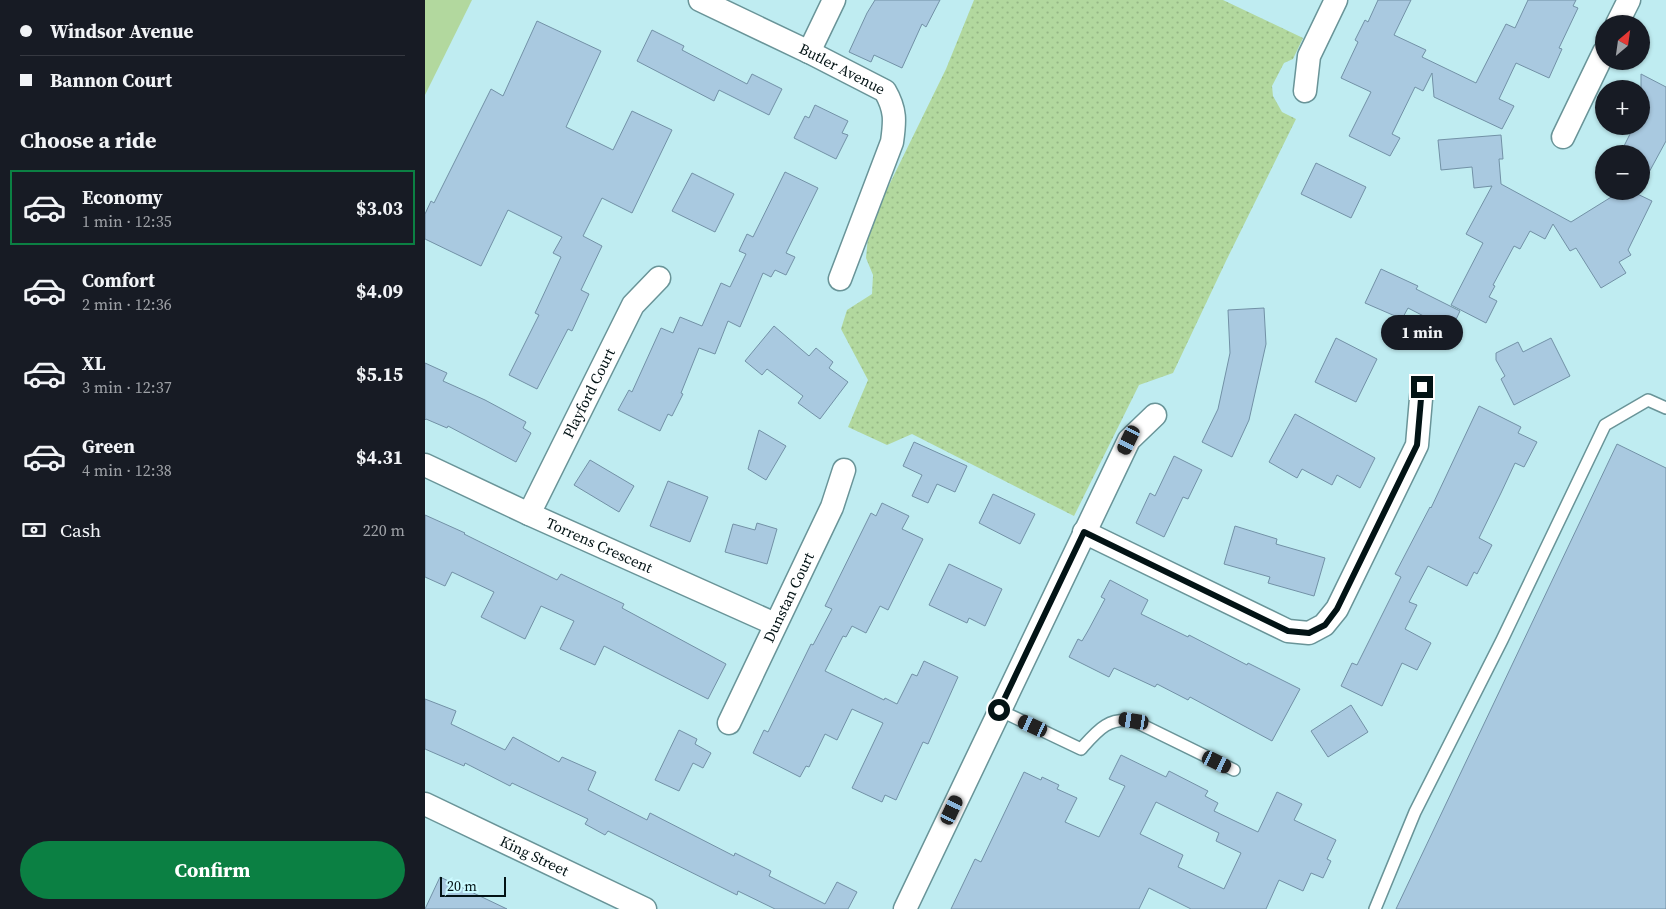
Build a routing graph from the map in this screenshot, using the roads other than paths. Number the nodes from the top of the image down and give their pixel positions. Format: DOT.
graph roads {
  1 [pos="700,0"];
  2 [pos="834,0"];
  3 [pos="1335,0"];
  4 [pos="1629,0"];
  5 [pos="1622,15"];
  6 [pos="809,52"];
  7 [pos="1595,70"];
  8 [pos="1305,91"];
  9 [pos="1563,137"];
  10 [pos="659,278"];
  11 [pos="840,279"];
  12 [pos="1422,387"];
  13 [pos="1666,408"];
  14 [pos="1155,414"];
  15 [pos="425,465"];
  16 [pos="844,470"];
  17 [pos="529,514"];
  18 [pos="1084,532"];
  19 [pos="775,624"];
  20 [pos="999,710"];
  21 [pos="729,723"];
  22 [pos="1234,770"];
  23 [pos="425,804"];
  24 [pos="645,909"];
  25 [pos="905,909"];
  26 [pos="1375,909"];
  1 -- 6 [label="street, Butler Avenue"];
  2 -- 6 [label="street"];
  3 -- 8 [label="street"];
  4 -- 5 [label="street"];
  6 -- 11 [label="street, Butler Avenue"];
  7 -- 9 [label="street"];
  10 -- 17 [label="street, Playford Court"];
  12 -- 18 [label="street"];
  13 -- 26 [label="lane"];
  14 -- 18 [label="street"];
  15 -- 17 [label="street, Torrens Crescent"];
  16 -- 19 [label="street, Dunstan Court"];
  17 -- 19 [label="street, Torrens Crescent"];
  18 -- 20 [label="street"];
  19 -- 21 [label="street, Dunstan Court"];
  20 -- 22 [label="lane"];
  20 -- 25 [label="street"];
  23 -- 24 [label="street, King Street"];
}
